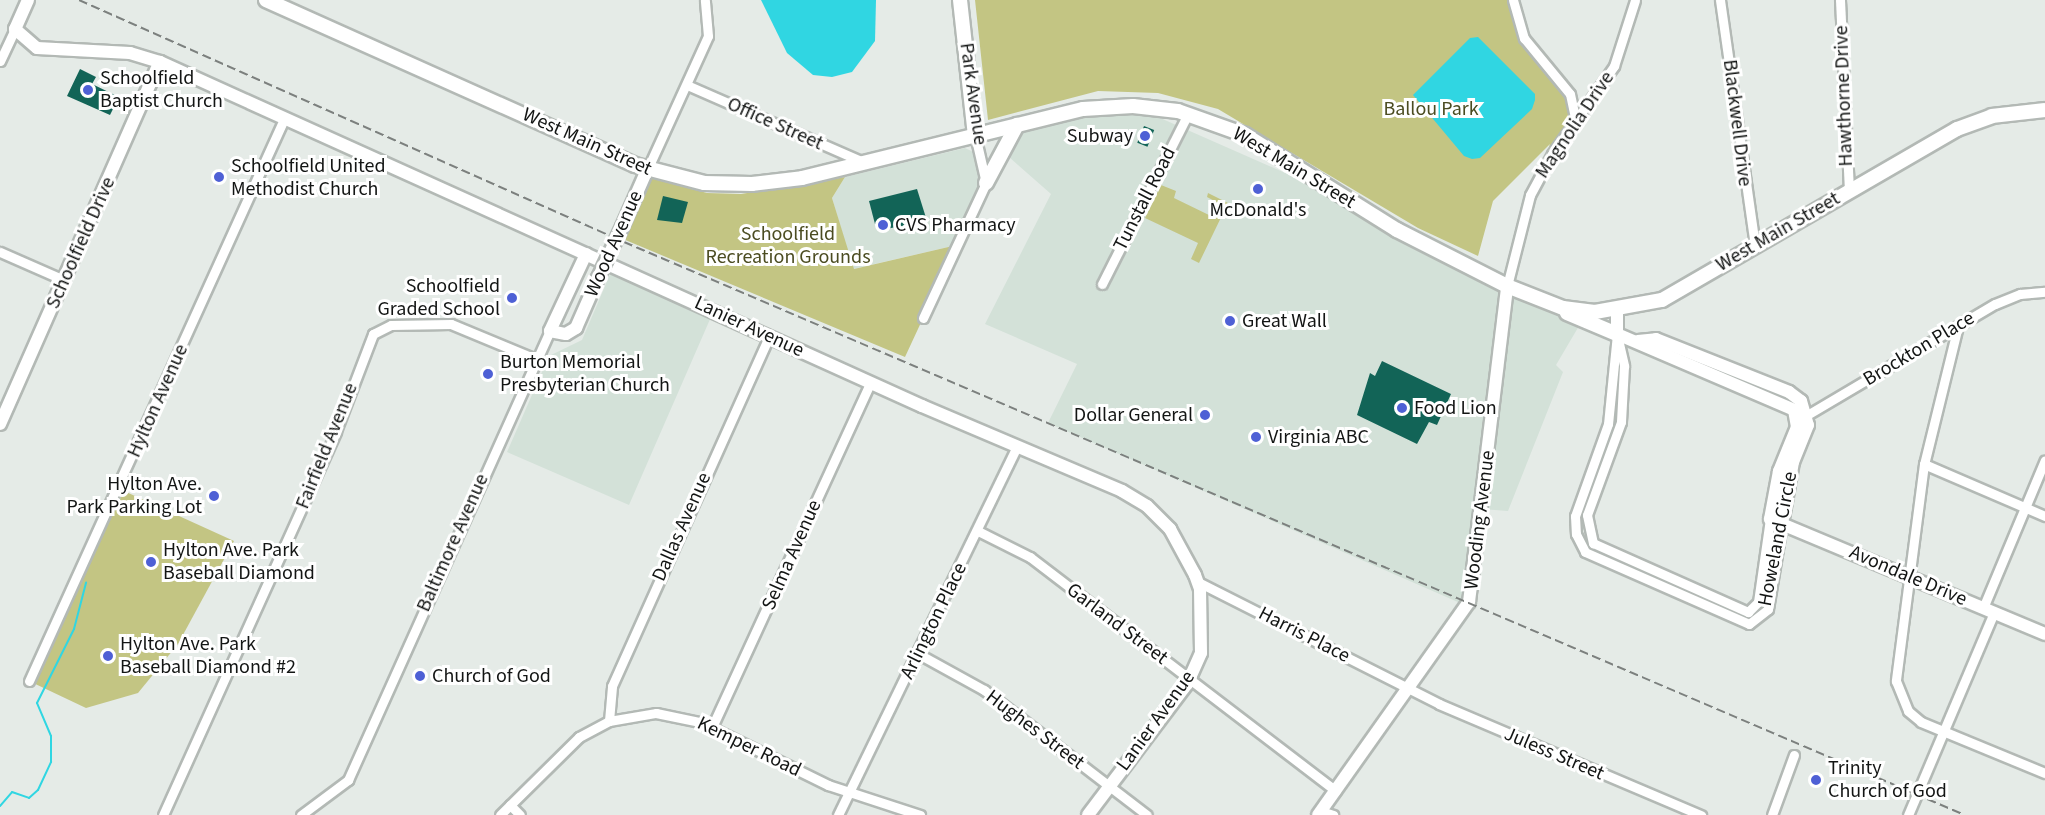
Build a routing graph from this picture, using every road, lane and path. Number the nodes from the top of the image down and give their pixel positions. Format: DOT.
graph roads {
  1 [pos="28,0"];
  2 [pos="266,0"];
  3 [pos="705,0"];
  4 [pos="960,0"];
  5 [pos="1514,0"];
  6 [pos="1635,0"];
  7 [pos="1720,0"];
  8 [pos="1840,0"];
  9 [pos="15,29"];
  10 [pos="0,60"];
  11 [pos="160,62"];
  12 [pos="687,85"];
  13 [pos="2045,110"];
  14 [pos="1188,114"];
  15 [pos="284,119"];
  16 [pos="1576,122"];
  17 [pos="1017,125"];
  18 [pos="975,135"];
  19 [pos="862,162"];
  20 [pos="647,170"];
  21 [pos="986,183"];
  22 [pos="1849,191"];
  23 [pos="1755,247"];
  24 [pos="0,252"];
  25 [pos="586,254"];
  26 [pos="64,280"];
  27 [pos="1102,284"];
  28 [pos="1508,286"];
  29 [pos="2045,292"];
  30 [pos="1541,301"];
  31 [pos="1617,311"];
  32 [pos="923,318"];
  33 [pos="1958,326"];
  34 [pos="550,331"];
  35 [pos="1617,334"];
  36 [pos="770,337"];
  37 [pos="538,360"];
  38 [pos="870,383"];
  39 [pos="1610,413"];
  40 [pos="1622,416"];
  41 [pos="1803,418"];
  42 [pos="0,424"];
  43 [pos="1017,447"];
  44 [pos="1596,459"];
  45 [pos="2045,460"];
  46 [pos="1607,463"];
  47 [pos="1923,464"];
  48 [pos="1579,504"];
  49 [pos="1589,508"];
  50 [pos="2028,508"];
  51 [pos="2045,516"];
  52 [pos="1776,521"];
  53 [pos="978,531"];
  54 [pos="1609,554"];
  55 [pos="1604,564"];
  56 [pos="1908,577"];
  57 [pos="1761,581"];
  58 [pos="1198,582"];
  59 [pos="1773,586"];
  60 [pos="1724,603"];
  61 [pos="1988,610"];
  62 [pos="1719,614"];
  63 [pos="2045,634"];
  64 [pos="917,653"];
  65 [pos="1190,679"];
  66 [pos="29,681"];
  67 [pos="1409,690"];
  68 [pos="609,721"];
  69 [pos="712,727"];
  70 [pos="1944,732"];
  71 [pos="1794,755"];
  72 [pos="2045,773"];
  73 [pos="1109,787"];
  74 [pos="1336,791"];
  75 [pos="849,794"];
  76 [pos="510,805"];
  77 [pos="1324,814"];
  78 [pos="163,815"];
  79 [pos="301,815"];
  80 [pos="500,815"];
  81 [pos="520,815"];
  82 [pos="838,815"];
  83 [pos="920,815"];
  84 [pos="1088,815"];
  85 [pos="1147,815"];
  86 [pos="1701,815"];
  87 [pos="1772,815"];
  88 [pos="1908,815"];
  1 -- 9 [label="street"];
  2 -- 20 [label="main road, West Main Street"];
  3 -- 12 [label="street, Wood Avenue"];
  4 -- 18 [label="main road, Park Avenue"];
  5 -- 16 [label="street"];
  6 -- 16 [label="street, Magnolia Drive"];
  7 -- 23 [label="street, Blackwell Drive"];
  8 -- 22 [label="street, Hawthorne Drive"];
  9 -- 10 [label="street"];
  9 -- 11 [label="street, Lanier Avenue"];
  11 -- 15 [label="street, Lanier Avenue"];
  11 -- 26 [label="street, Schoolfield Drive"];
  12 -- 19 [label="street, Office Street"];
  12 -- 20 [label="street, Wood Avenue"];
  13 -- 22 [label="main road, West Main Street"];
  14 -- 17 [label="main road, West Main Street"];
  14 -- 27 [label="street, Tunstall Road"];
  14 -- 28 [label="main road, West Main Street"];
  15 -- 25 [label="street, Lanier Avenue"];
  15 -- 66 [label="street, Hylton Avenue"];
  16 -- 28 [label="street, Magnolia Drive"];
  17 -- 18 [label="main road, West Main Street"];
  17 -- 21 [label="main road"];
  18 -- 19 [label="main road, West Main Street"];
  18 -- 21 [label="street, Park Avenue"];
  19 -- 20 [label="main road, West Main Street"];
  20 -- 34 [label="street, Wood Avenue, bridge"];
  21 -- 32 [label="street"];
  22 -- 23 [label="main road, West Main Street"];
  23 -- 31 [label="main road, West Main Street"];
  24 -- 26 [label="street"];
  25 -- 34 [label="street, Baltimore Avenue"];
  25 -- 36 [label="street, Lanier Avenue"];
  26 -- 42 [label="street, Schoolfield Drive"];
  28 -- 30 [label="main road, West Main Street"];
  28 -- 67 [label="street, Wooding Avenue"];
  29 -- 33 [label="street, Brockton Place"];
  30 -- 31 [label="main road, West Main Street"];
  30 -- 35 [label="main road"];
  31 -- 35 [label="street, Howeland Circle"];
  33 -- 41 [label="street, Brockton Place"];
  33 -- 47 [label="street"];
  34 -- 37 [label="street, Baltimore Avenue"];
  35 -- 39 [label="street, Howeland Circle"];
  35 -- 40 [label="street, Howeland Circle"];
  35 -- 41 [label="street"];
  36 -- 38 [label="street, Lanier Avenue"];
  36 -- 68 [label="street, Dallas Avenue"];
  37 -- 78 [label="street, Fairfield Avenue"];
  37 -- 79 [label="street, Baltimore Avenue"];
  38 -- 43 [label="street, Lanier Avenue"];
  38 -- 69 [label="street, Selma Avenue"];
  39 -- 40 [label="street"];
  39 -- 44 [label="street, Howeland Circle"];
  40 -- 46 [label="street, Howeland Circle"];
  41 -- 52 [label="street, Howeland Circle"];
  43 -- 53 [label="street, Arlington Place"];
  43 -- 58 [label="street, Lanier Avenue"];
  44 -- 46 [label="street"];
  44 -- 48 [label="street, Howeland Circle"];
  45 -- 50 [label="street"];
  46 -- 49 [label="street, Howeland Circle"];
  47 -- 50 [label="street"];
  47 -- 56 [label="street"];
  48 -- 49 [label="street"];
  48 -- 55 [label="street, Howeland Circle"];
  49 -- 54 [label="street, Howeland Circle"];
  50 -- 51 [label="street"];
  50 -- 61 [label="street"];
  52 -- 56 [label="street, Avondale Drive"];
  52 -- 57 [label="street, Howeland Circle"];
  52 -- 59 [label="street, Howeland Circle"];
  53 -- 64 [label="street, Arlington Place"];
  53 -- 65 [label="street, Garland Street"];
  54 -- 55 [label="street"];
  54 -- 60 [label="street, Howeland Circle"];
  55 -- 62 [label="street, Howeland Circle"];
  56 -- 61 [label="street, Avondale Drive"];
  56 -- 70 [label="street"];
  57 -- 59 [label="street"];
  57 -- 60 [label="street, Howeland Circle"];
  58 -- 65 [label="street, Lanier Avenue"];
  58 -- 67 [label="street, Harris Place"];
  59 -- 62 [label="street, Howeland Circle"];
  60 -- 62 [label="street"];
  61 -- 63 [label="street, Avondale Drive"];
  61 -- 70 [label="street"];
  64 -- 73 [label="street, Hughes Street"];
  64 -- 75 [label="street, Arlington Place"];
  65 -- 73 [label="street, Lanier Avenue"];
  65 -- 74 [label="street, Garland Street"];
  67 -- 74 [label="street, Wooding Avenue"];
  67 -- 86 [label="street, Juless Street"];
  68 -- 69 [label="street, Kemper Road"];
  68 -- 76 [label="street, Kemper Road"];
  69 -- 75 [label="street, Kemper Road"];
  70 -- 72 [label="street"];
  70 -- 88 [label="street"];
  71 -- 87 [label="street"];
  73 -- 84 [label="street, Lanier Avenue"];
  73 -- 85 [label="street, Hughes Street"];
  74 -- 77 [label="street, Wooding Avenue"];
  75 -- 82 [label="street, Arlington Place"];
  75 -- 83 [label="street, Kemper Road"];
  76 -- 80 [label="street, Kemper Road"];
  76 -- 81 [label="street"];
}
